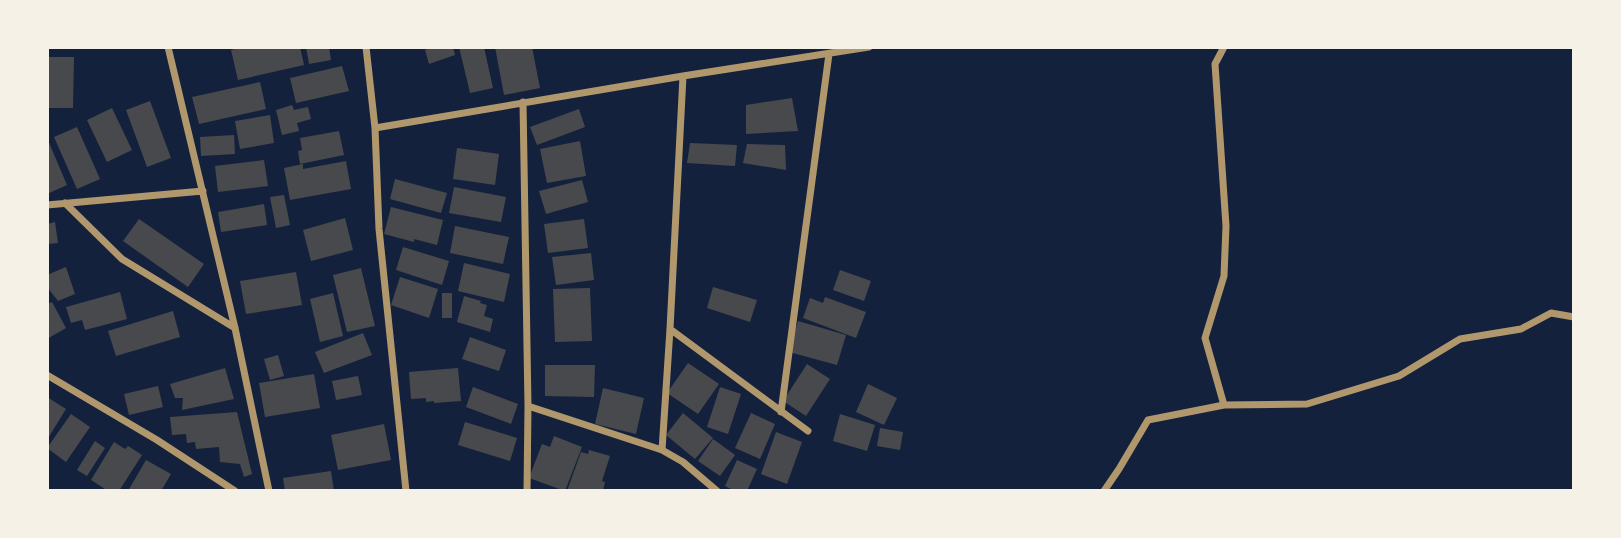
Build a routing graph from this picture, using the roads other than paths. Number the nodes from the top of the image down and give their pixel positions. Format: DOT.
graph roads {
  1 [pos="168,47"];
  2 [pos="366,47"];
  3 [pos="869,47"];
  4 [pos="1224,47"];
  5 [pos="829,54"];
  6 [pos="682,76"];
  7 [pos="523,102"];
  8 [pos="375,128"];
  9 [pos="202,191"];
  10 [pos="65,203"];
  11 [pos="47,205"];
  12 [pos="1574,317"];
  13 [pos="235,328"];
  14 [pos="670,329"];
  15 [pos="47,375"];
  16 [pos="1224,405"];
  17 [pos="528,406"];
  18 [pos="781,412"];
  19 [pos="808,431"];
  20 [pos="662,450"];
  21 [pos="235,491"];
  22 [pos="269,491"];
  23 [pos="406,491"];
  24 [pos="527,491"];
  25 [pos="717,491"];
  26 [pos="1104,491"];
  1 -- 9 [label="street"];
  2 -- 8 [label="street"];
  3 -- 5 [label="street"];
  4 -- 16 [label="street"];
  5 -- 6 [label="street"];
  5 -- 18 [label="street"];
  6 -- 7 [label="street"];
  6 -- 14 [label="street"];
  7 -- 8 [label="street"];
  7 -- 17 [label="street"];
  8 -- 23 [label="street"];
  9 -- 10 [label="street"];
  9 -- 13 [label="street"];
  10 -- 11 [label="street"];
  10 -- 13 [label="street"];
  12 -- 16 [label="street"];
  13 -- 22 [label="street"];
  14 -- 18 [label="street"];
  14 -- 20 [label="street"];
  15 -- 21 [label="street"];
  16 -- 26 [label="street"];
  17 -- 20 [label="street"];
  17 -- 24 [label="street"];
  18 -- 19 [label="street"];
  20 -- 25 [label="street"];
}
